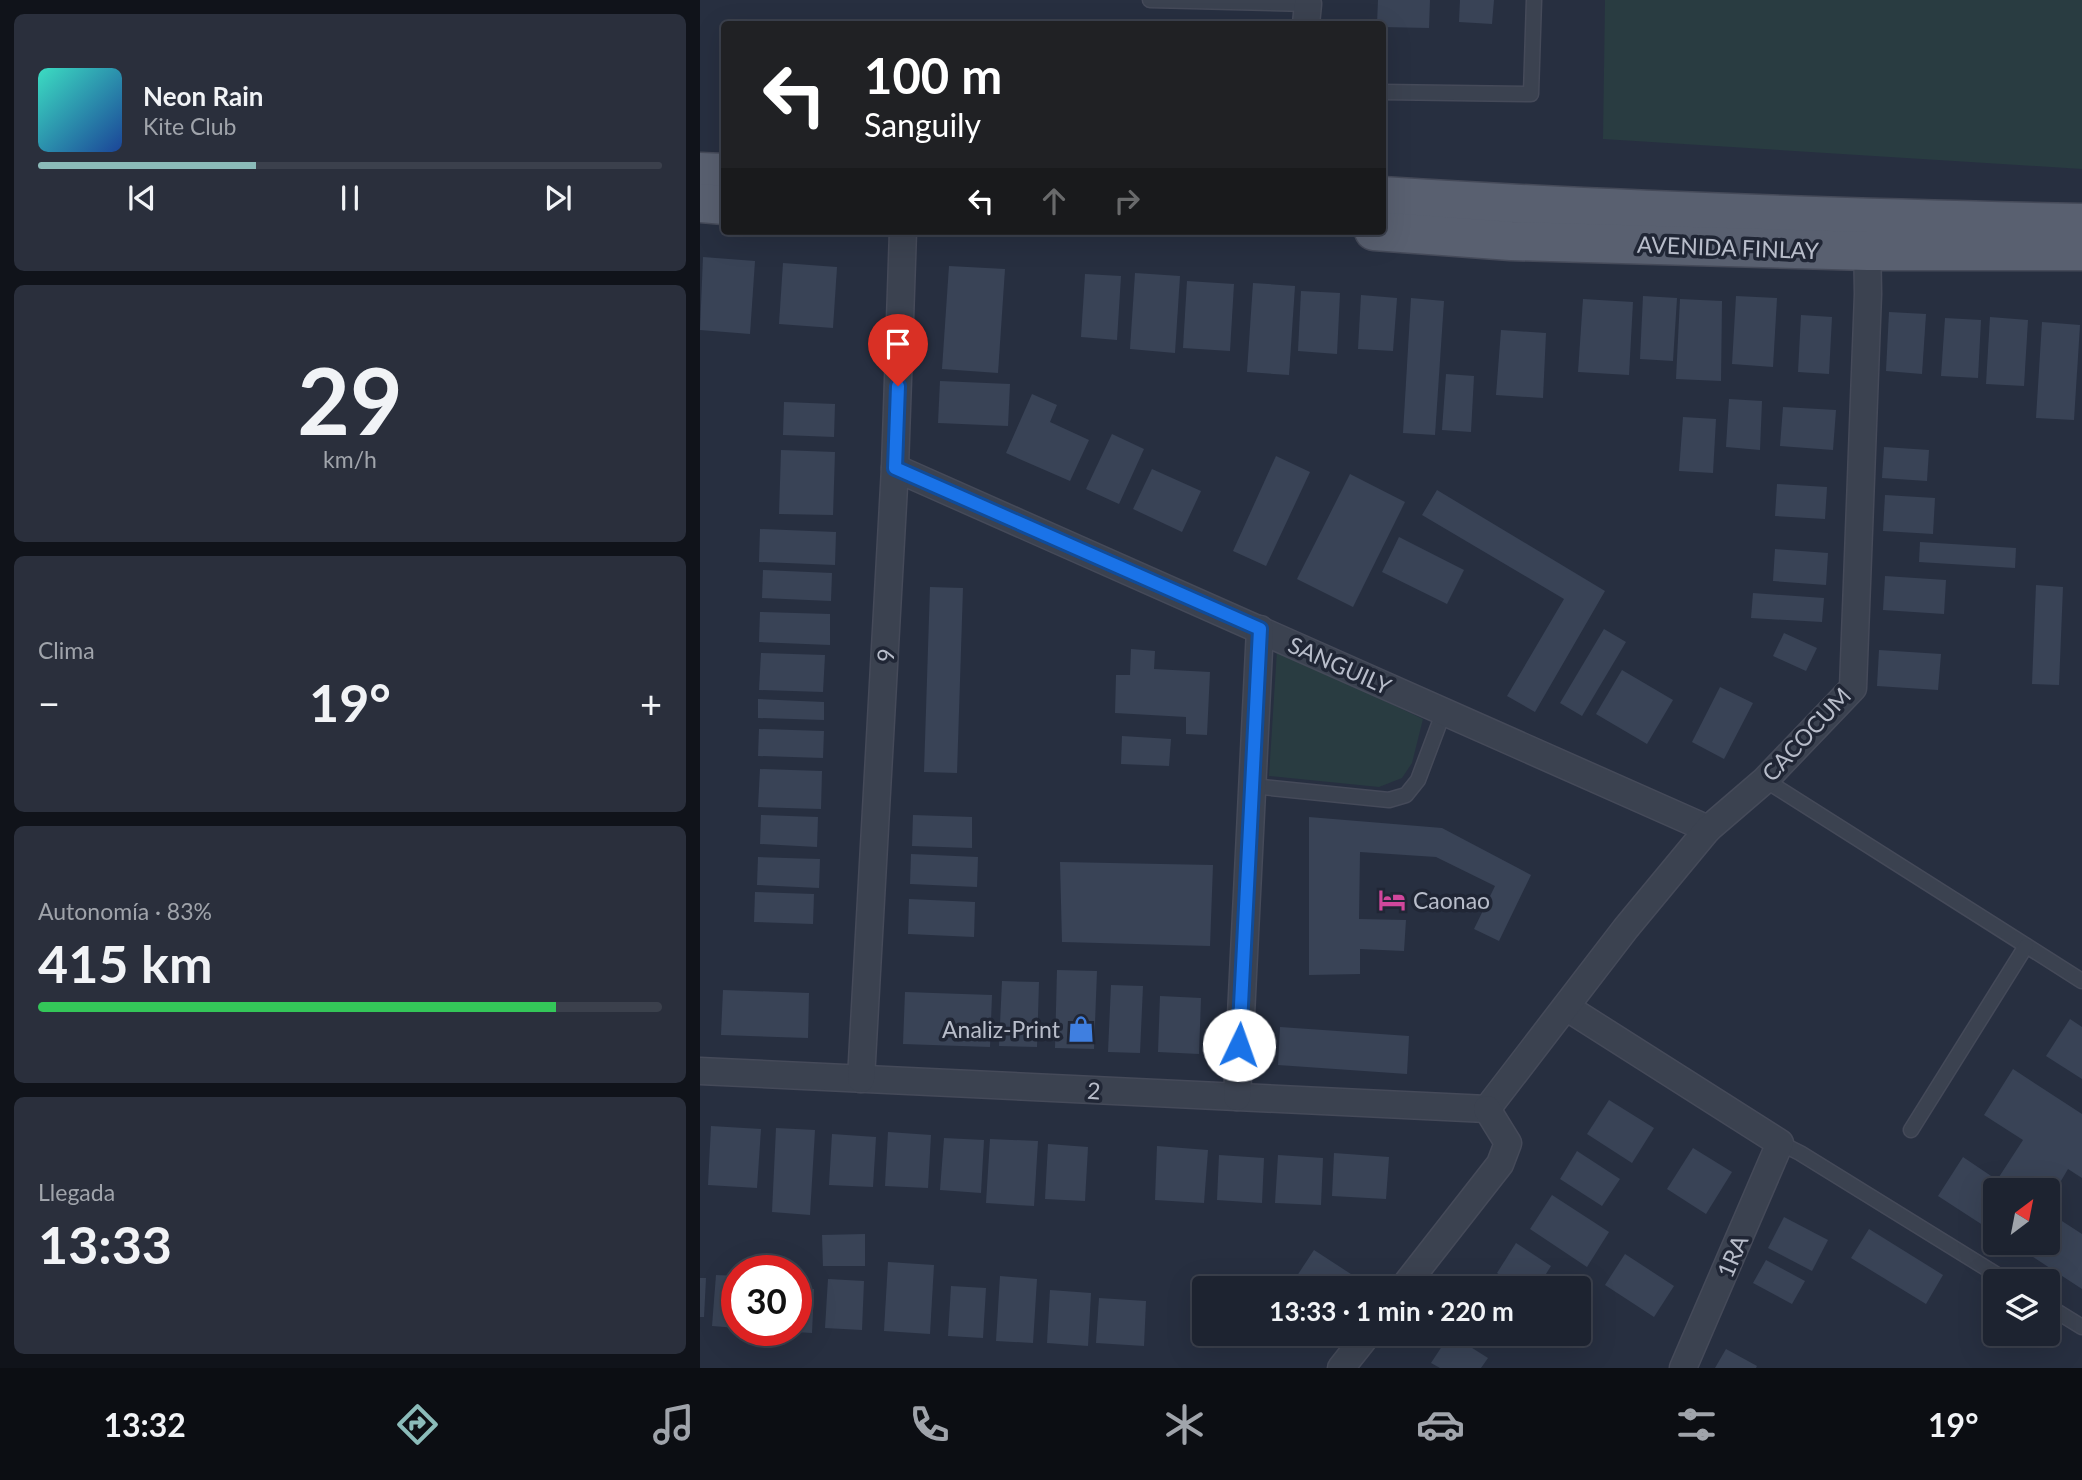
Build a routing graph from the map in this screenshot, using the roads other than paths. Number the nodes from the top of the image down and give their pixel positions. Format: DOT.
graph roads {
  1 [pos="1150,0"];
  2 [pos="1534,0"];
  3 [pos="1307,10"];
  4 [pos="1386,92"];
  5 [pos="700,172"];
  6 [pos="721,173"];
  7 [pos="1386,196"];
  8 [pos="700,203"];
  9 [pos="721,205"];
  10 [pos="2082,223"];
  11 [pos="1386,232"];
  12 [pos="903,235"];
  13 [pos="1867,235"];
  14 [pos="2082,251"];
  15 [pos="895,468"];
  16 [pos="1260,629"];
  17 [pos="1444,711"];
  18 [pos="1765,780"];
  19 [pos="1252,786"];
  20 [pos="1708,829"];
  21 [pos="2026,946"];
  22 [pos="2082,981"];
  23 [pos="1566,1007"];
  24 [pos="700,1071"];
  25 [pos="861,1079"];
  26 [pos="1237,1097"];
  27 [pos="1488,1109"];
  28 [pos="1911,1130"];
  29 [pos="1780,1143"];
  30 [pos="1988,1269"];
  31 [pos="1412,1276"];
  32 [pos="2060,1313"];
  33 [pos="2082,1327"];
  34 [pos="1358,1346"];
  35 [pos="1341,1368"];
  36 [pos="1683,1368"];
  1 -- 3 [label="lane"];
  2 -- 4 [label="lane"];
  5 -- 6 [label="main road"];
  7 -- 13 [label="main road, AVENIDA FINLAY"];
  8 -- 9 [label="main road"];
  10 -- 13 [label="main road, AVENIDA FINLAY"];
  11 -- 13 [label="main road, AVENIDA FINLAY"];
  12 -- 15 [label="street, 9"];
  13 -- 14 [label="main road, AVENIDA FINLAY"];
  13 -- 18 [label="street, CACOCUM"];
  15 -- 16 [label="street, SANGUILY"];
  15 -- 25 [label="street, 9"];
  16 -- 17 [label="street, SANGUILY"];
  16 -- 19 [label="street"];
  17 -- 19 [label="lane"];
  17 -- 20 [label="street, SANGUILY"];
  18 -- 20 [label="street, CACOCUM"];
  18 -- 21 [label="lane"];
  19 -- 26 [label="street"];
  20 -- 23 [label="street, CACOCUM"];
  21 -- 22 [label="lane"];
  21 -- 28 [label="lane"];
  23 -- 27 [label="street, CACOCUM"];
  23 -- 29 [label="street"];
  24 -- 25 [label="street, 2"];
  25 -- 26 [label="street, 2"];
  26 -- 27 [label="street, 2"];
  27 -- 31 [label="street"];
  29 -- 30 [label="lane"];
  29 -- 36 [label="street, 1RA"];
  32 -- 33 [label="lane"];
  34 -- 35 [label="street"];
}
